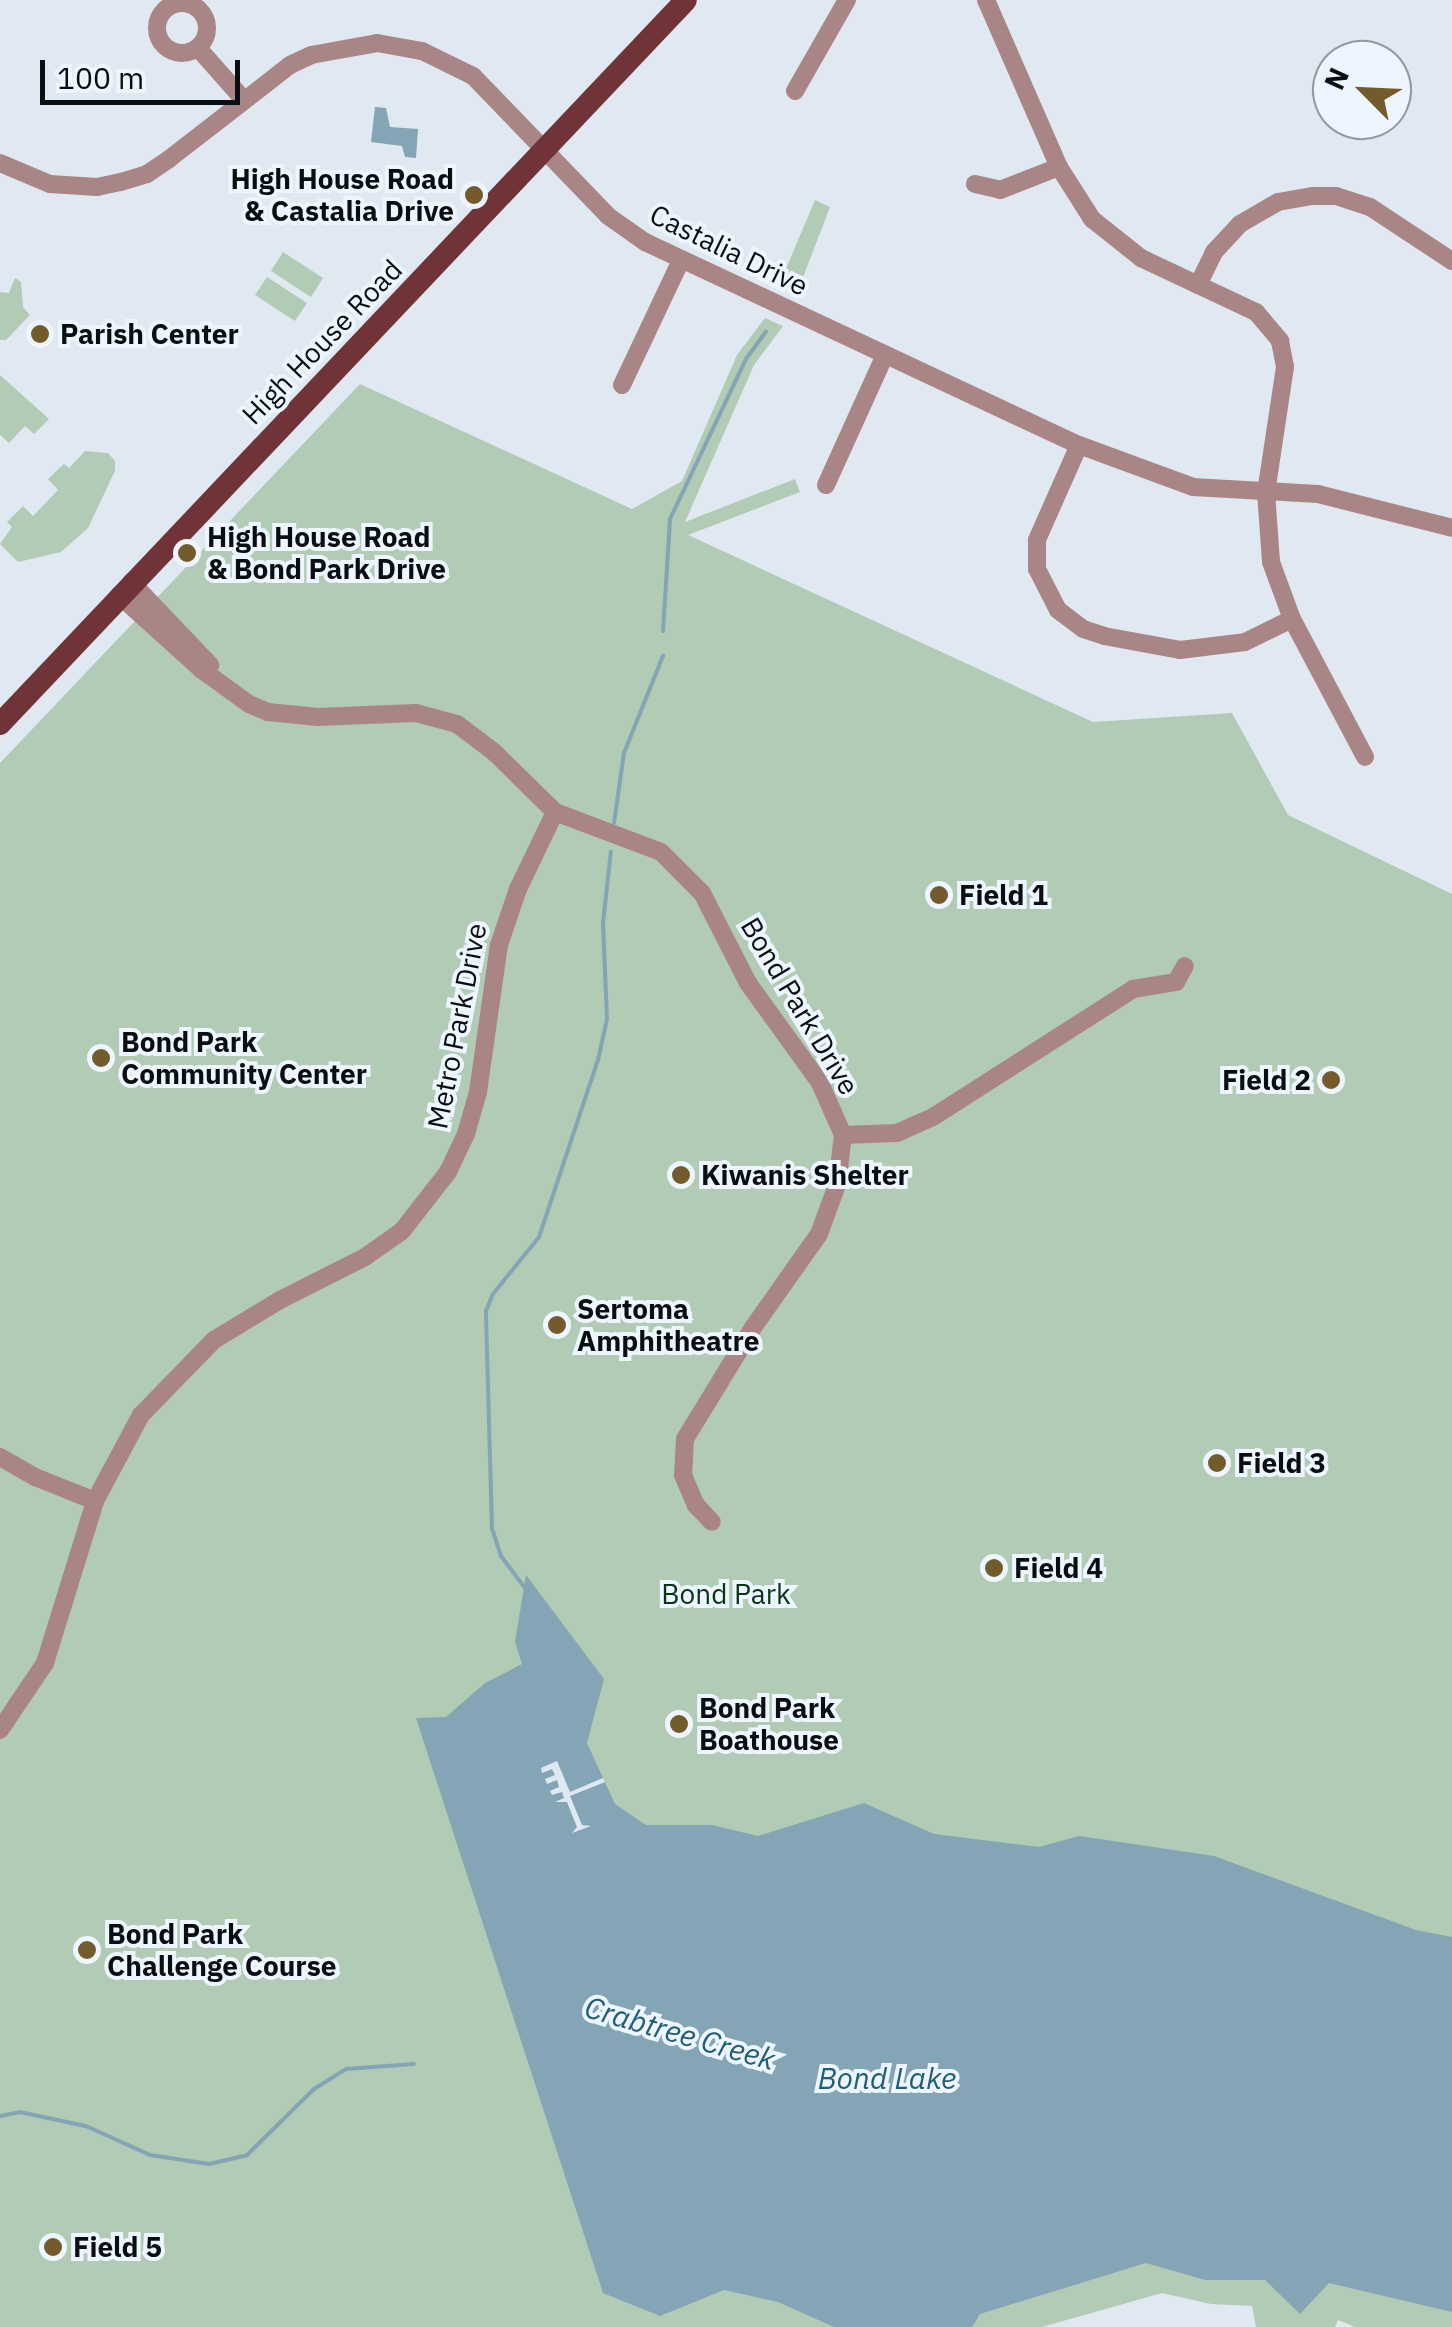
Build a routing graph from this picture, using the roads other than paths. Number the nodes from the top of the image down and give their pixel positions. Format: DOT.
graph roads {
  1 [pos="686,0"];
  2 [pos="847,0"];
  3 [pos="986,0"];
  4 [pos="198,48"];
  5 [pos="794,91"];
  6 [pos="244,100"];
  7 [pos="546,151"];
  8 [pos="0,163"];
  9 [pos="1058,166"];
  10 [pos="975,184"];
  11 [pos="681,260"];
  12 [pos="1452,261"];
  13 [pos="1198,285"];
  14 [pos="885,355"];
  15 [pos="622,385"];
  16 [pos="1079,445"];
  17 [pos="826,485"];
  18 [pos="1266,492"];
  19 [pos="1452,528"];
  20 [pos="125,588"];
  21 [pos="1292,619"];
  22 [pos="0,724"];
  23 [pos="1365,757"];
  24 [pos="555,812"];
  25 [pos="1186,966"];
  26 [pos="843,1135"];
  27 [pos="0,1456"];
  28 [pos="95,1501"];
  29 [pos="712,1522"];
  30 [pos="0,1730"];
  1 -- 7 [label="main road, High House Road"];
  2 -- 5 [label="street"];
  3 -- 9 [label="street"];
  4 -- 6 [label="street"];
  6 -- 7 [label="street, Castalia Drive"];
  6 -- 8 [label="street, Castalia Drive"];
  7 -- 11 [label="street, Castalia Drive"];
  7 -- 20 [label="main road, High House Road"];
  9 -- 10 [label="street"];
  9 -- 13 [label="street"];
  11 -- 14 [label="street, Castalia Drive"];
  11 -- 15 [label="street"];
  12 -- 13 [label="street"];
  13 -- 18 [label="street"];
  14 -- 16 [label="street, Castalia Drive"];
  14 -- 17 [label="street"];
  16 -- 18 [label="street, Castalia Drive"];
  16 -- 21 [label="street"];
  18 -- 19 [label="street, Castalia Drive"];
  18 -- 21 [label="street"];
  20 -- 22 [label="main road, High House Road"];
  20 -- 24 [label="street, Bond Park Drive"];
  21 -- 23 [label="street"];
  24 -- 26 [label="street, Bond Park Drive"];
  24 -- 28 [label="street, Metro Park Drive"];
  25 -- 26 [label="street"];
  26 -- 29 [label="street, Bond Park Drive"];
  27 -- 28 [label="street"];
  28 -- 30 [label="street, Metro Park Drive"];
}
